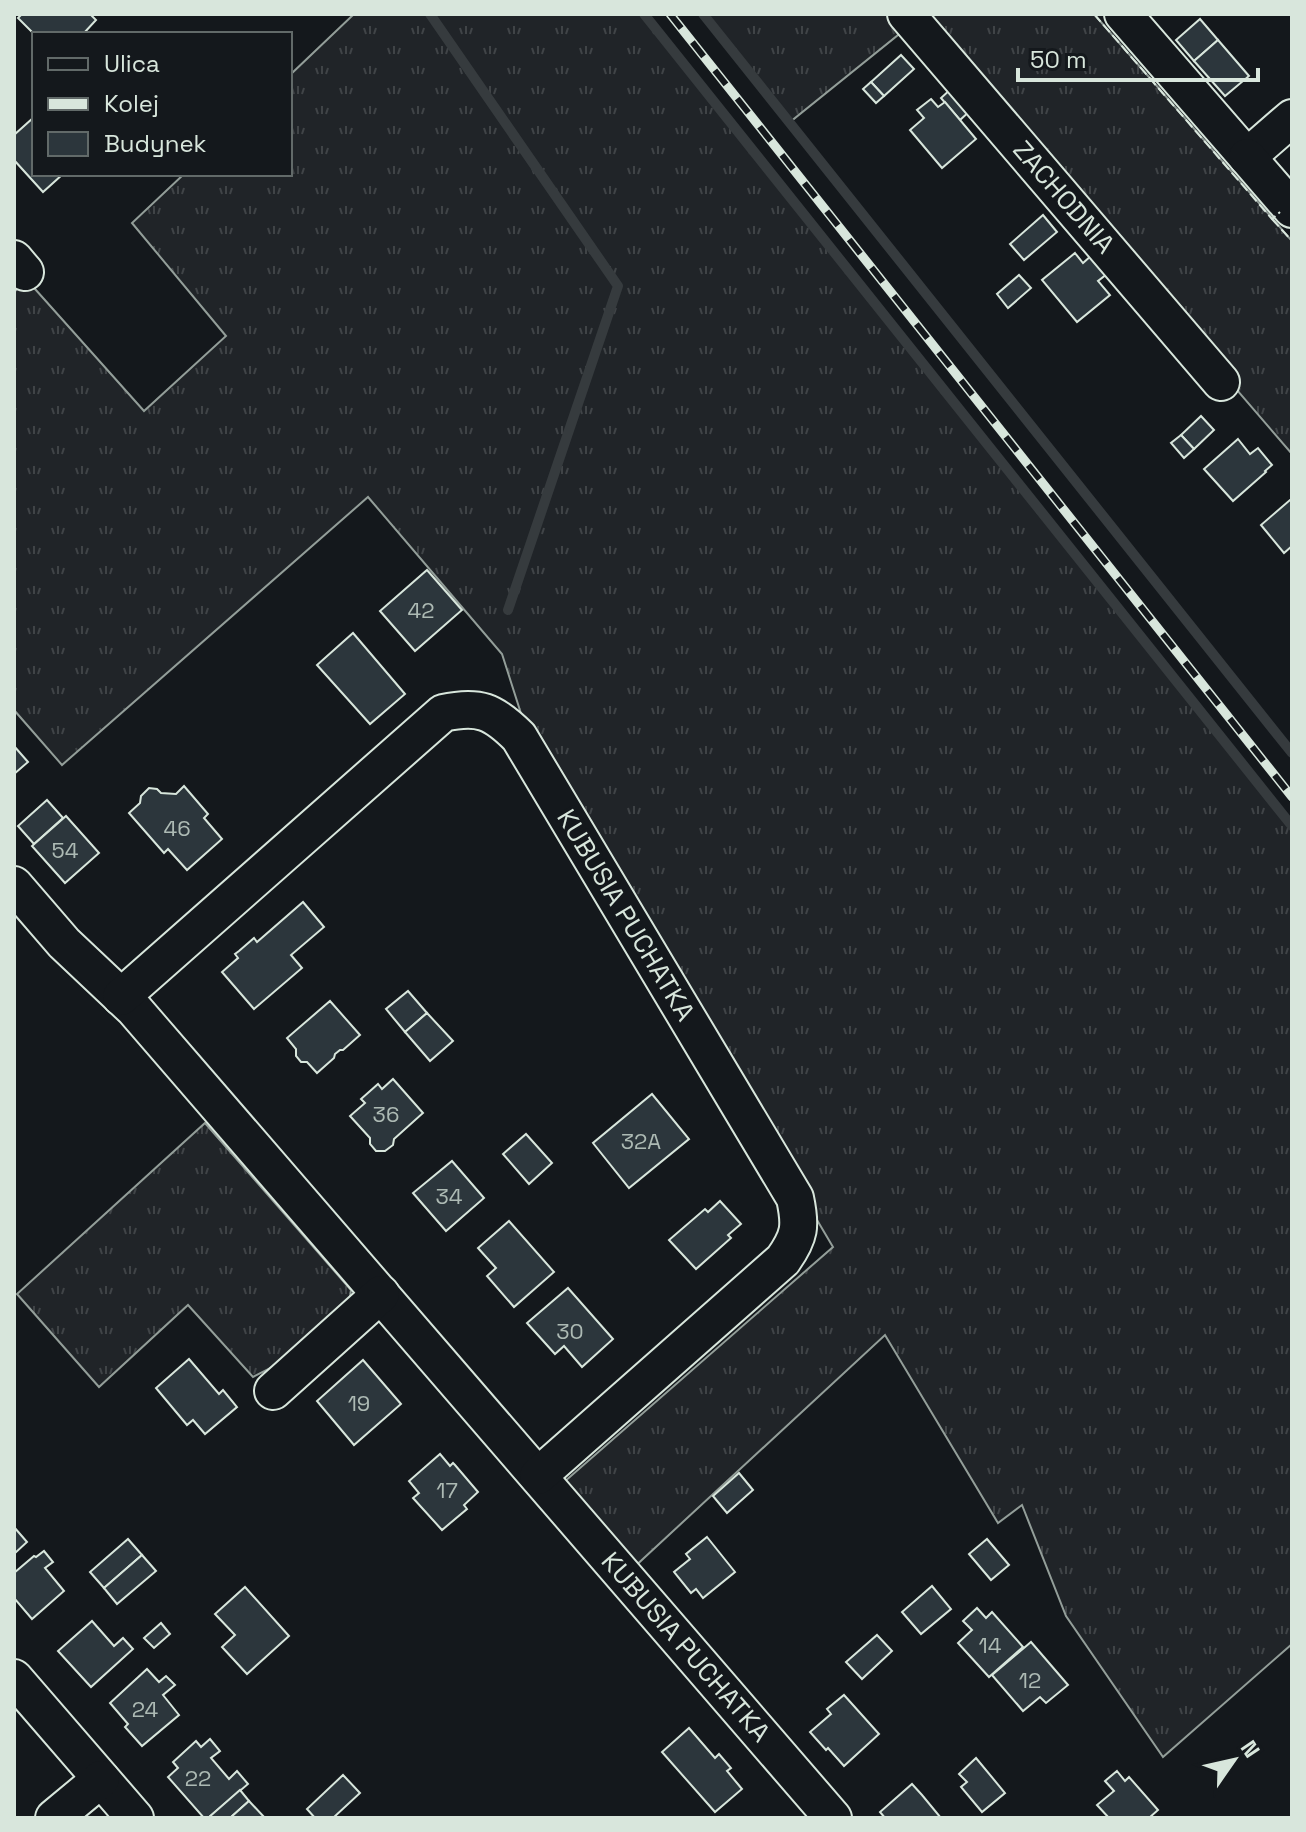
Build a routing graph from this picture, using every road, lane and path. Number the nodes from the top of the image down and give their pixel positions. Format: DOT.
graph roads {
  1 [pos="906,14"];
  2 [pos="1123,14"];
  3 [pos="1292,118"];
  4 [pos="1247,157"];
  5 [pos="1292,209"];
  6 [pos="1221,382"];
  7 [pos="14,885"];
  8 [pos="121,997"];
  9 [pos="381,1294"];
  10 [pos="273,1391"];
  11 [pos="538,1476"];
  12 [pos="14,1678"];
  13 [pos="101,1779"];
  14 [pos="54,1818"];
  15 [pos="135,1818"];
  16 [pos="833,1818"];
  1 -- 6 [label="street, ZACHODNIA"];
  2 -- 4 [label="street"];
  3 -- 4 [label="street"];
  4 -- 5 [label="street"];
  7 -- 8 [label="street, KUBUSIA PUCHATKA"];
  8 -- 9 [label="street, KUBUSIA PUCHATKA"];
  8 -- 11 [label="street, KUBUSIA PUCHATKA"];
  9 -- 10 [label="street"];
  9 -- 11 [label="street, KUBUSIA PUCHATKA"];
  11 -- 16 [label="street, KUBUSIA PUCHATKA"];
  12 -- 13 [label="street"];
  13 -- 14 [label="street"];
  13 -- 15 [label="street"];
}
